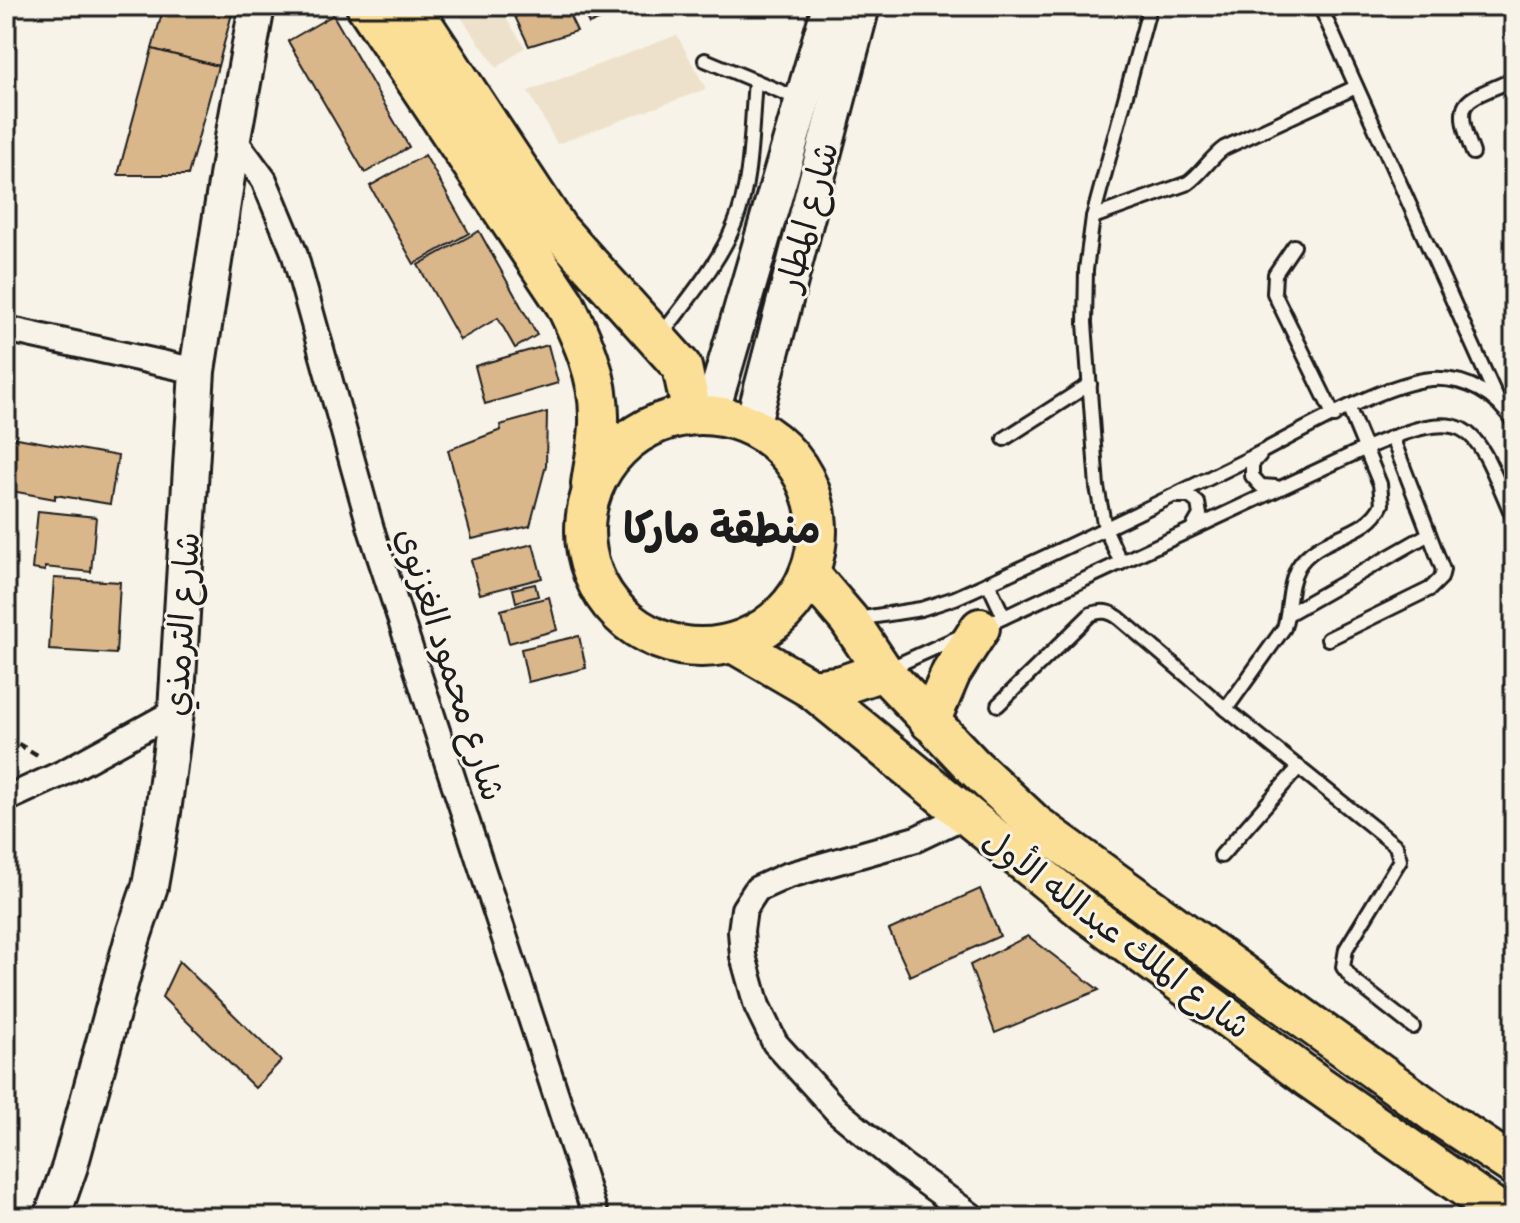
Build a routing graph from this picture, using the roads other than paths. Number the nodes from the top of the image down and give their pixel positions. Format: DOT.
graph roads {
  1 [pos="411,6"];
  2 [pos="862,6"];
  3 [pos="1320,6"];
  4 [pos="366,7"];
  5 [pos="1146,8"];
  6 [pos="262,11"];
  7 [pos="825,13"];
  8 [pos="705,60"];
  9 [pos="1514,79"];
  10 [pos="755,81"];
  11 [pos="1356,87"];
  12 [pos="804,101"];
  13 [pos="233,138"];
  14 [pos="1473,153"];
  15 [pos="1093,217"];
  16 [pos="1294,246"];
  17 [pos="6,329"];
  18 [pos="658,340"];
  19 [pos="197,371"];
  20 [pos="1090,384"];
  21 [pos="1498,402"];
  22 [pos="1349,409"];
  23 [pos="702,414"];
  24 [pos="1334,416"];
  25 [pos="1514,423"];
  26 [pos="752,426"];
  27 [pos="1392,437"];
  28 [pos="1004,439"];
  29 [pos="1366,448"];
  30 [pos="1265,450"];
  31 [pos="1280,487"];
  32 [pos="590,495"];
  33 [pos="1172,496"];
  34 [pos="1514,520"];
  35 [pos="1105,528"];
  36 [pos="1191,529"];
  37 [pos="1429,534"];
  38 [pos="1121,563"];
  39 [pos="809,573"];
  40 [pos="988,583"];
  41 [pos="1288,614"];
  42 [pos="849,620"];
  43 [pos="992,622"];
  44 [pos="1328,639"];
  45 [pos="733,643"];
  46 [pos="883,671"];
  47 [pos="812,689"];
  48 [pos="998,705"];
  49 [pos="1226,709"];
  50 [pos="176,711"];
  51 [pos="930,722"];
  52 [pos="1299,767"];
  53 [pos="6,799"];
  54 [pos="964,816"];
  55 [pos="1221,856"];
  56 [pos="1413,1027"];
  57 [pos="1514,1166"];
  58 [pos="52,1217"];
  59 [pos="596,1217"];
  60 [pos="973,1217"];
  61 [pos="1507,1217"];
  1 -- 18 [label="main road"];
  2 -- 26 [label="main road, شارع المطار"];
  3 -- 11 [label="lane"];
  4 -- 32 [label="main road"];
  5 -- 15 [label="lane"];
  6 -- 13 [label="main road, شارع الترمذي"];
  7 -- 12 [label="main road, شارع المطار"];
  8 -- 10 [label="lane"];
  9 -- 14 [label="lane"];
  10 -- 12 [label="lane"];
  10 -- 18 [label="lane"];
  11 -- 15 [label="lane"];
  11 -- 21 [label="lane"];
  12 -- 23 [label="main road, شارع المطار"];
  13 -- 19 [label="main road, شارع الترمذي"];
  13 -- 59 [label="street, شارع محمود الغزنوي"];
  15 -- 20 [label="lane"];
  16 -- 24 [label="lane"];
  17 -- 19 [label="street"];
  18 -- 23 [label="main road"];
  19 -- 50 [label="main road, شارع الترمذي"];
  20 -- 28 [label="lane"];
  20 -- 35 [label="lane"];
  21 -- 22 [label="lane"];
  21 -- 25 [label="lane"];
  22 -- 24 [label="lane"];
  22 -- 29 [label="lane"];
  23 -- 26 [label="main road"];
  23 -- 32 [label="main road"];
  24 -- 30 [label="lane"];
  26 -- 39 [label="main road"];
  27 -- 29 [label="lane"];
  27 -- 34 [label="lane"];
  27 -- 37 [label="lane"];
  29 -- 31 [label="lane"];
  29 -- 41 [label="lane"];
  30 -- 31 [label="lane"];
  30 -- 33 [label="lane"];
  31 -- 36 [label="lane"];
  32 -- 45 [label="main road"];
  33 -- 35 [label="lane"];
  33 -- 36 [label="lane"];
  35 -- 38 [label="lane"];
  35 -- 40 [label="lane"];
  36 -- 38 [label="lane"];
  37 -- 41 [label="lane"];
  37 -- 44 [label="lane"];
  38 -- 43 [label="lane"];
  39 -- 42 [label="main road, شارع الملك عبدالله الأول"];
  39 -- 45 [label="main road"];
  40 -- 42 [label="lane"];
  40 -- 43 [label="lane"];
  41 -- 49 [label="lane"];
  42 -- 46 [label="main road, شارع الملك عبدالله الأول"];
  43 -- 46 [label="lane"];
  43 -- 51 [label="main road"];
  45 -- 47 [label="main road, شارع الملك عبدالله الأول"];
  46 -- 47 [label="main road"];
  46 -- 51 [label="main road, شارع الملك عبدالله الأول"];
  47 -- 54 [label="main road, شارع الملك عبدالله الأول"];
  48 -- 49 [label="lane"];
  49 -- 52 [label="lane"];
  50 -- 53 [label="street"];
  50 -- 58 [label="main road, شارع الترمذي"];
  51 -- 57 [label="main road, شارع الملك عبدالله الأول"];
  52 -- 55 [label="lane"];
  52 -- 56 [label="lane"];
  54 -- 60 [label="street"];
  54 -- 61 [label="main road, شارع الملك عبدالله الأول"];
}
